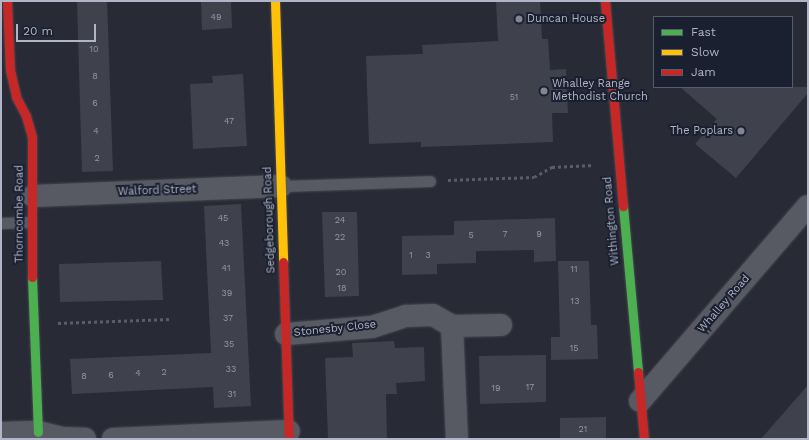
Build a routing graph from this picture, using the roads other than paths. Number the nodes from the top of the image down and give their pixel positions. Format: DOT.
graph roads {
  1 [pos="7,1"];
  2 [pos="275,1"];
  3 [pos="605,1"];
  4 [pos="430,181"];
  5 [pos="280,186"];
  6 [pos="33,196"];
  7 [pos="808,206"];
  8 [pos="31,222"];
  9 [pos="1,223"];
  10 [pos="501,325"];
  11 [pos="452,326"];
  12 [pos="286,334"];
  13 [pos="640,401"];
  14 [pos="38,432"];
  15 [pos="1,433"];
  16 [pos="289,435"];
  17 [pos="85,439"];
  18 [pos="113,439"];
  19 [pos="457,439"];
  20 [pos="644,439"];
  1 -- 6 [label="street, Thorncombe Road"];
  2 -- 5 [label="street, Sedgeborough Road"];
  3 -- 13 [label="street, Withington Road"];
  4 -- 5 [label="lane"];
  5 -- 6 [label="street, Walford Street"];
  5 -- 12 [label="street, Sedgeborough Road"];
  6 -- 8 [label="street, Thorncombe Road"];
  7 -- 13 [label="street, Whalley Road"];
  8 -- 9 [label="lane"];
  8 -- 14 [label="street, Thorncombe Road"];
  10 -- 11 [label="street"];
  11 -- 12 [label="street, Stonesby Close"];
  11 -- 19 [label="street"];
  12 -- 16 [label="street, Sedgeborough Road"];
  13 -- 20 [label="street, Withington Road"];
  14 -- 15 [label="street"];
  14 -- 17 [label="street"];
  16 -- 18 [label="street"];
}
